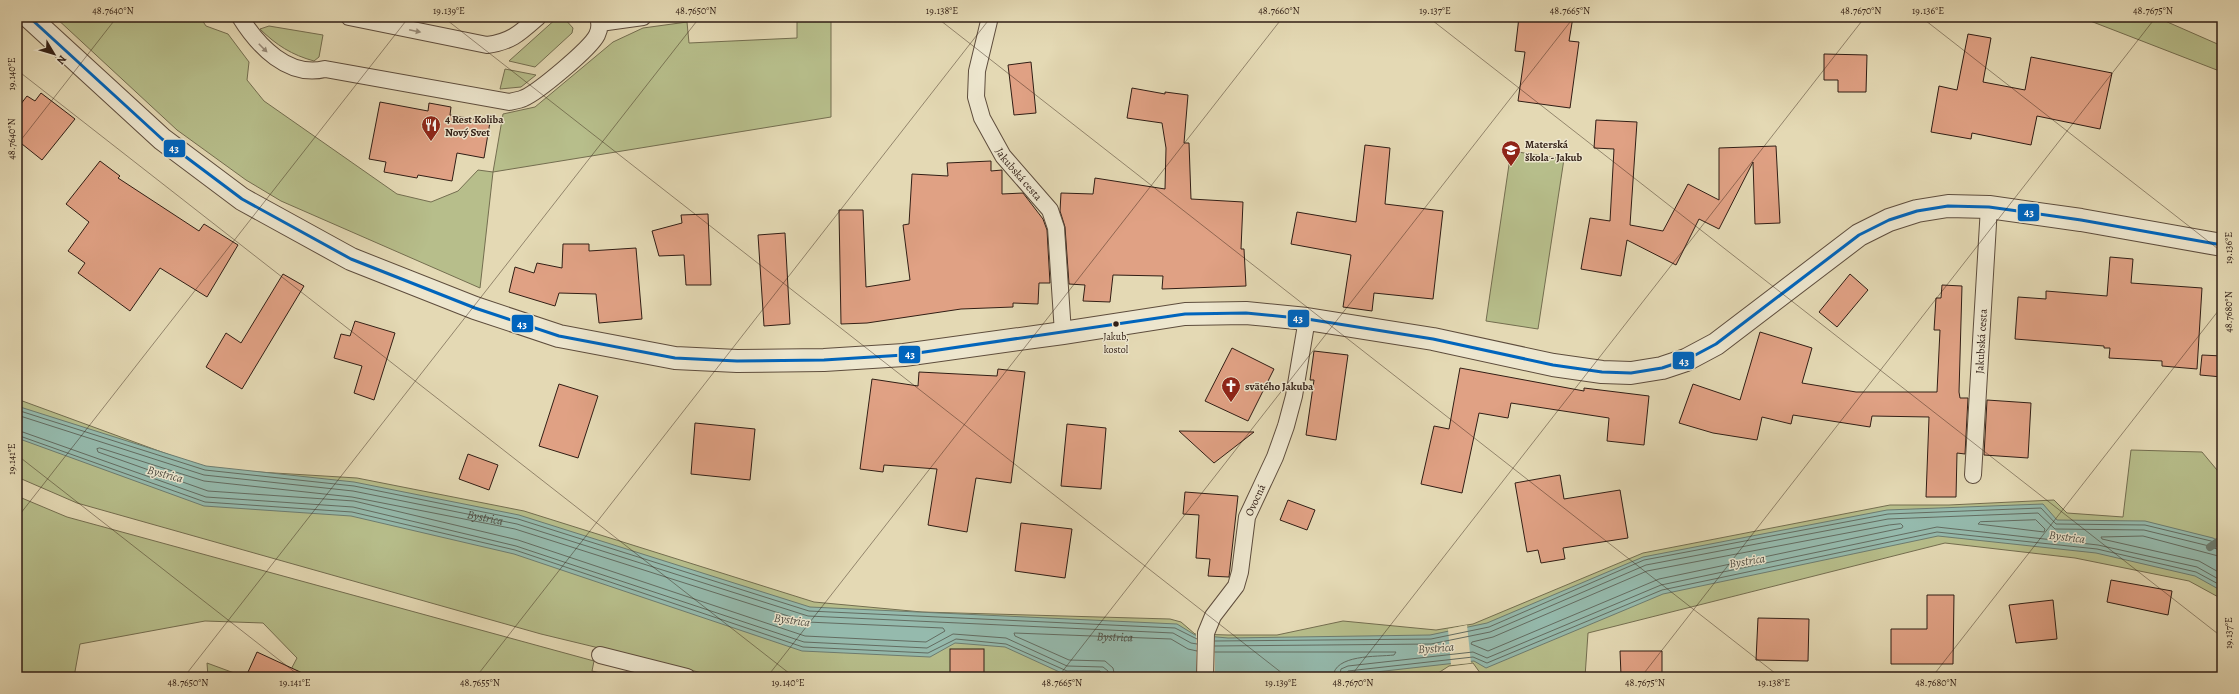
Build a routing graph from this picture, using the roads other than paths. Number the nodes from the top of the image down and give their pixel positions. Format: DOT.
graph roads {
  1 [pos="29,17"];
  2 [pos="240,17"];
  3 [pos="349,17"];
  4 [pos="538,17"];
  5 [pos="642,17"];
  6 [pos="990,17"];
  7 [pos="599,20"];
  8 [pos="1989,207"];
  9 [pos="2222,245"];
  10 [pos="1307,319"];
  11 [pos="1063,333"];
  12 [pos="1973,474"];
  13 [pos="600,655"];
  14 [pos="687,677"];
  15 [pos="1205,677"];
  1 -- 11 [label="street"];
  2 -- 7 [label="lane, one-way"];
  3 -- 4 [label="lane, one-way"];
  5 -- 7 [label="lane"];
  6 -- 11 [label="lane, Jakubská cesta"];
  8 -- 9 [label="street"];
  8 -- 10 [label="street"];
  8 -- 12 [label="lane, Jakubská cesta"];
  10 -- 11 [label="street"];
  10 -- 15 [label="lane, Ovocná"];
  13 -- 14 [label="lane"];
}
